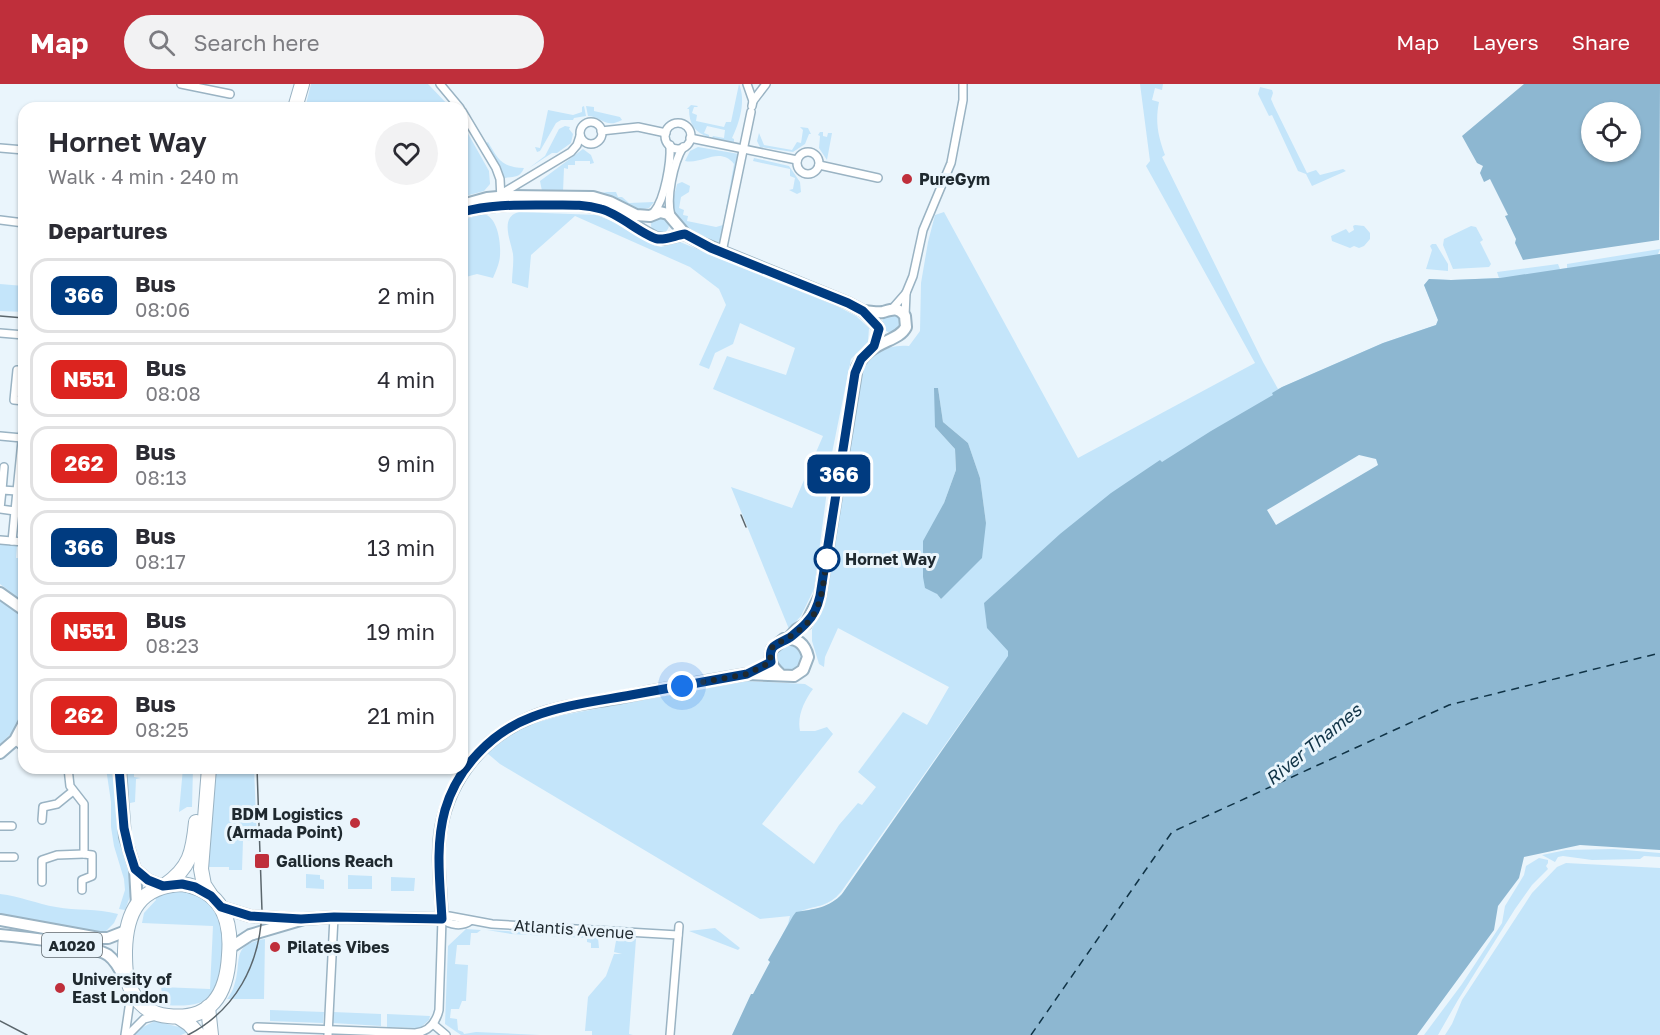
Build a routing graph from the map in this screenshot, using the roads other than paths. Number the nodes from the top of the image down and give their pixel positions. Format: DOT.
graph roads {
  1 [pos="181,84"];
  2 [pos="302,84"];
  3 [pos="440,84"];
  4 [pos="747,84"];
  5 [pos="766,84"];
  6 [pos="963,84"];
  7 [pos="230,94"];
  8 [pos="297,102"];
  9 [pos="455,102"];
  10 [pos="752,106"];
  11 [pos="468,121"];
  12 [pos="601,132"];
  13 [pos="666,133"];
  14 [pos="580,136"];
  15 [pos="690,138"];
  16 [pos="670,145"];
  17 [pos="683,147"];
  18 [pos="0,148"];
  19 [pos="743,149"];
  20 [pos="18,150"];
  21 [pos="797,159"];
  22 [pos="819,165"];
  23 [pos="878,178"];
  24 [pos="501,198"];
  25 [pos="468,203"];
  26 [pos="468,210"];
  27 [pos="651,215"];
  28 [pos="672,219"];
  29 [pos="0,220"];
  30 [pos="18,222"];
  31 [pos="685,234"];
  32 [pos="652,236"];
  33 [pos="668,237"];
  34 [pos="722,252"];
  35 [pos="906,294"];
  36 [pos="887,310"];
  37 [pos="863,311"];
  38 [pos="905,316"];
  39 [pos="879,328"];
  40 [pos="0,333"];
  41 [pos="18,334"];
  42 [pos="892,337"];
  43 [pos="874,346"];
  44 [pos="18,370"];
  45 [pos="18,400"];
  46 [pos="0,436"];
  47 [pos="18,438"];
  48 [pos="4,467"];
  49 [pos="18,487"];
  50 [pos="2,490"];
  51 [pos="17,491"];
  52 [pos="15,511"];
  53 [pos="0,540"];
  54 [pos="12,541"];
  55 [pos="18,542"];
  56 [pos="0,593"];
  57 [pos="18,606"];
  58 [pos="806,624"];
  59 [pos="789,638"];
  60 [pos="803,645"];
  61 [pos="771,662"];
  62 [pos="747,674"];
  63 [pos="780,674"];
  64 [pos="18,734"];
  65 [pos="15,740"];
  66 [pos="18,743"];
  67 [pos="0,753"];
  68 [pos="468,765"];
  69 [pos="68,774"];
  70 [pos="120,774"];
  71 [pos="200,774"];
  72 [pos="209,774"];
  73 [pos="462,774"];
  74 [pos="73,791"];
  75 [pos="42,820"];
  76 [pos="0,826"];
  77 [pos="12,826"];
  78 [pos="84,854"];
  79 [pos="0,857"];
  80 [pos="14,857"];
  81 [pos="135,869"];
  82 [pos="42,882"];
  83 [pos="163,886"];
  84 [pos="82,890"];
  85 [pos="211,896"];
  86 [pos="137,904"];
  87 [pos="221,907"];
  88 [pos="334,917"];
  89 [pos="301,919"];
  90 [pos="442,919"];
  91 [pos="0,920"];
  92 [pos="679,926"];
  93 [pos="126,931"];
  94 [pos="0,935"];
  95 [pos="678,936"];
  96 [pos="230,948"];
  97 [pos="130,987"];
  98 [pos="208,1008"];
  99 [pos="161,1016"];
  100 [pos="180,1018"];
  101 [pos="433,1024"];
  102 [pos="257,1027"];
  103 [pos="328,1032"];
  104 [pos="375,1033"];
  105 [pos="127,1035"];
  106 [pos="200,1035"];
  107 [pos="211,1035"];
  108 [pos="446,1035"];
  109 [pos="670,1035"];
  1 -- 7 [label="street"];
  2 -- 8 [label="highway"];
  3 -- 9 [label="street"];
  4 -- 10 [label="street"];
  5 -- 10 [label="street"];
  6 -- 35 [label="street"];
  10 -- 19 [label="street"];
  11 -- 24 [label="street"];
  12 -- 13 [label="street"];
  12 -- 14 [label="street"];
  12 -- 14 [label="street"];
  13 -- 15 [label="street"];
  13 -- 16 [label="street"];
  14 -- 24 [label="street"];
  15 -- 17 [label="street"];
  15 -- 19 [label="street"];
  16 -- 17 [label="street"];
  16 -- 27 [label="street"];
  17 -- 28 [label="street"];
  18 -- 20 [label="street"];
  19 -- 21 [label="street"];
  19 -- 34 [label="street"];
  21 -- 22 [label="street"];
  21 -- 22 [label="street"];
  22 -- 23 [label="street"];
  24 -- 25 [label="street"];
  24 -- 26 [label="street"];
  24 -- 27 [label="street"];
  24 -- 32 [label="street"];
  27 -- 28 [label="street"];
  27 -- 32 [label="street"];
  28 -- 31 [label="street"];
  28 -- 33 [label="street"];
  29 -- 30 [label="street"];
  31 -- 33 [label="street"];
  31 -- 34 [label="street"];
  32 -- 33 [label="street"];
  34 -- 37 [label="street"];
  35 -- 36 [label="street"];
  35 -- 38 [label="street"];
  36 -- 37 [label="street"];
  36 -- 38 [label="street"];
  36 -- 39 [label="street"];
  37 -- 39 [label="street"];
  38 -- 42 [label="street"];
  39 -- 42 [label="street"];
  39 -- 43 [label="street"];
  40 -- 41 [label="street"];
  42 -- 43 [label="street"];
  43 -- 58 [label="street"];
  44 -- 45 [label="street"];
  46 -- 47 [label="street"];
  48 -- 50 [label="street"];
  49 -- 51 [label="street"];
  50 -- 51 [label="street"];
  50 -- 52 [label="street"];
  51 -- 52 [label="street"];
  52 -- 54 [label="street"];
  53 -- 54 [label="street"];
  54 -- 55 [label="street"];
  56 -- 57 [label="street"];
  58 -- 59 [label="street"];
  58 -- 60 [label="street"];
  59 -- 60 [label="street"];
  59 -- 61 [label="street"];
  60 -- 63 [label="street"];
  61 -- 62 [label="street"];
  61 -- 63 [label="street"];
  62 -- 63 [label="street"];
  62 -- 68 [label="street"];
  64 -- 65 [label="street"];
  65 -- 66 [label="street"];
  65 -- 67 [label="street"];
  69 -- 74 [label="street"];
  70 -- 81 [label="street"];
  71 -- 83 [label="highway"];
  72 -- 85 [label="highway"];
  73 -- 90 [label="street"];
  74 -- 75 [label="street"];
  74 -- 78 [label="street"];
  76 -- 77 [label="street"];
  78 -- 82 [label="street"];
  78 -- 84 [label="street"];
  79 -- 80 [label="street"];
  81 -- 83 [label="street"];
  81 -- 86 [label="street"];
  83 -- 85 [label="highway"];
  83 -- 86 [label="highway"];
  85 -- 87 [label="highway"];
  86 -- 93 [label="highway"];
  87 -- 89 [label="street, Atlantis Avenue"];
  87 -- 96 [label="highway"];
  88 -- 89 [label="street, Atlantis Avenue"];
  88 -- 90 [label="street, Atlantis Avenue"];
  88 -- 103 [label="street"];
  89 -- 96 [label="street, Atlantis Avenue"];
  90 -- 95 [label="street, Atlantis Avenue"];
  90 -- 101 [label="street"];
  91 -- 93 [label="street, A1020"];
  92 -- 95 [label="street"];
  93 -- 97 [label="highway"];
  94 -- 97 [label="street, A1020"];
  95 -- 109 [label="street"];
  96 -- 98 [label="highway"];
  97 -- 99 [label="highway"];
  97 -- 105 [label="street"];
  98 -- 100 [label="highway"];
  98 -- 107 [label="highway"];
  99 -- 100 [label="highway"];
  99 -- 105 [label="street"];
  100 -- 106 [label="highway"];
  101 -- 104 [label="street"];
  101 -- 108 [label="street"];
  102 -- 103 [label="street"];
  103 -- 104 [label="street"];
}
